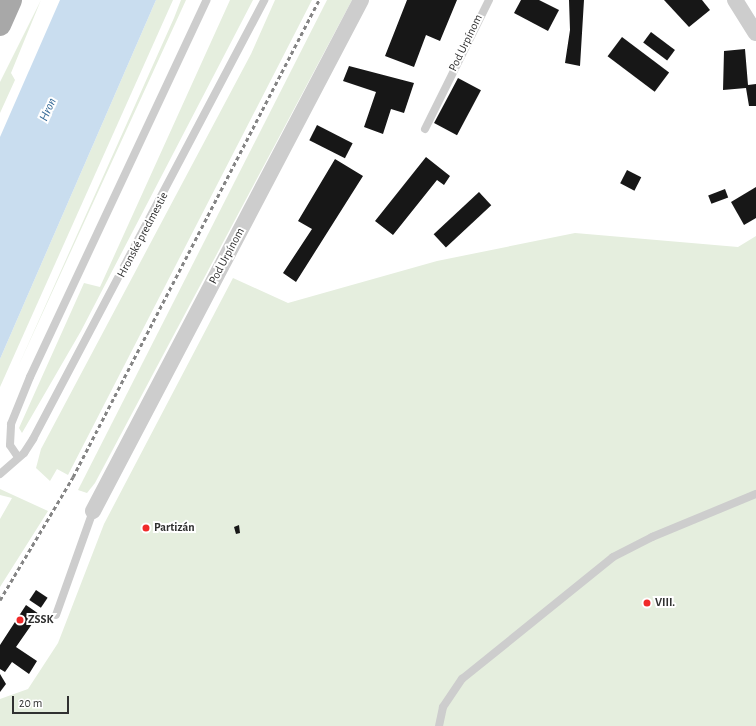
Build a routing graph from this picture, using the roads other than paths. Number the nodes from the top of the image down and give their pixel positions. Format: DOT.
graph roads {
  1 [pos="11,0"];
  2 [pos="207,0"];
  3 [pos="264,0"];
  4 [pos="361,0"];
  5 [pos="489,0"];
  6 [pos="744,7"];
  7 [pos="0,25"];
  8 [pos="756,33"];
  9 [pos="425,130"];
  10 [pos="15,460"];
  11 [pos="0,474"];
  12 [pos="756,494"];
  13 [pos="93,511"];
  14 [pos="56,615"];
  15 [pos="439,726"];
  1 -- 7 [label="main road"];
  2 -- 10 [label="lane"];
  3 -- 10 [label="lane, Hronské predmestie"];
  4 -- 13 [label="street, Pod Urpínom"];
  5 -- 9 [label="lane, Pod Urpínom"];
  6 -- 8 [label="street"];
  10 -- 11 [label="lane, Hronské predmestie"];
  12 -- 15 [label="lane"];
  13 -- 14 [label="lane"];
}
